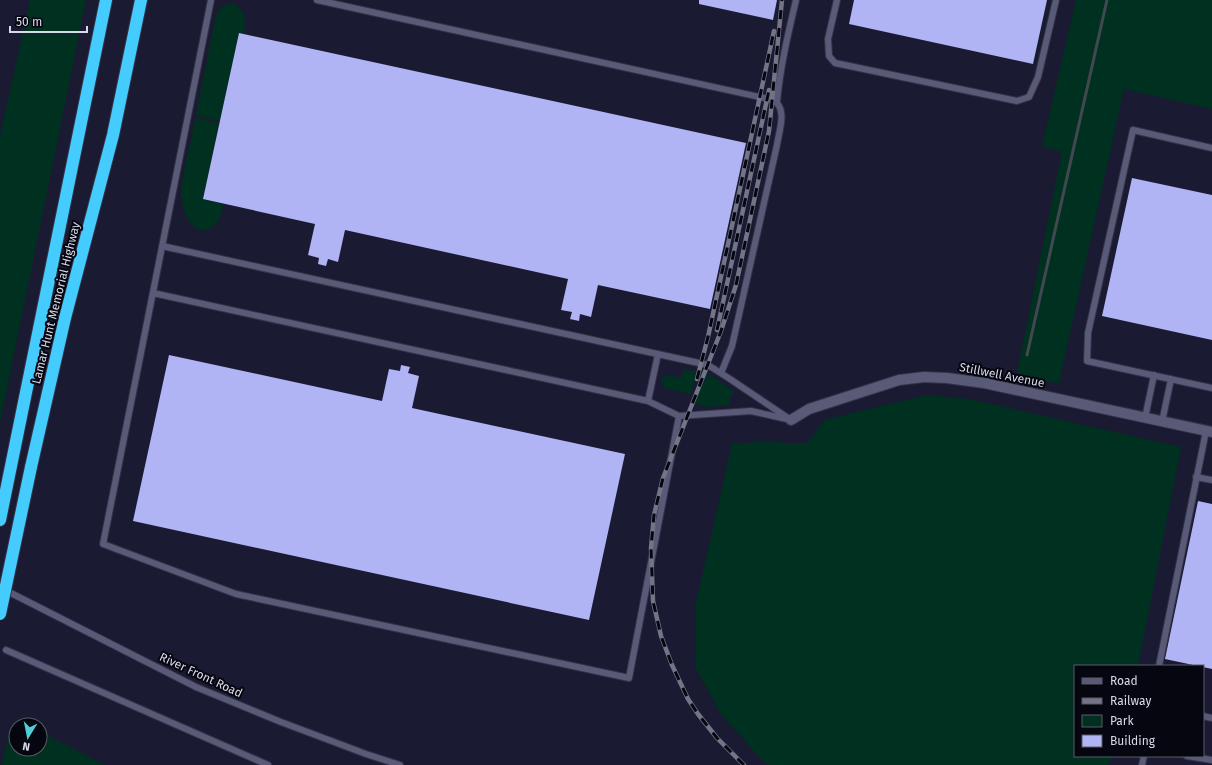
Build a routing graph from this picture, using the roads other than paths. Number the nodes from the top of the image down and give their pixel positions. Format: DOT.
graph roads {
  1 [pos="106,0"];
  2 [pos="141,0"];
  3 [pos="211,0"];
  4 [pos="317,0"];
  5 [pos="796,0"];
  6 [pos="837,0"];
  7 [pos="1056,0"];
  8 [pos="777,102"];
  9 [pos="1212,148"];
  10 [pos="162,246"];
  11 [pos="153,293"];
  12 [pos="658,354"];
  13 [pos="721,373"];
  14 [pos="1154,375"];
  15 [pos="1171,379"];
  16 [pos="1212,388"];
  17 [pos="648,401"];
  18 [pos="679,416"];
  19 [pos="1145,418"];
  20 [pos="791,420"];
  21 [pos="1162,422"];
  22 [pos="1209,432"];
  23 [pos="1196,477"];
  24 [pos="1212,480"];
  25 [pos="0,520"];
  26 [pos="0,588"];
  27 [pos="0,614"];
  28 [pos="6,650"];
  29 [pos="1158,665"];
  30 [pos="1193,757"];
  31 [pos="1212,760"];
  32 [pos="268,765"];
  33 [pos="400,765"];
  1 -- 25 [label="highway, Lamar Hunt Memorial Highway"];
  2 -- 27 [label="highway, Lamar Hunt Memorial Highway, bridge"];
  3 -- 10 [label="lane"];
  4 -- 8 [label="lane"];
  5 -- 8 [label="lane"];
  6 -- 7 [label="lane"];
  8 -- 13 [label="lane"];
  9 -- 14 [label="lane"];
  10 -- 11 [label="lane"];
  10 -- 12 [label="lane"];
  11 -- 17 [label="lane"];
  11 -- 18 [label="lane"];
  12 -- 13 [label="lane"];
  12 -- 17 [label="lane"];
  13 -- 20 [label="lane"];
  14 -- 15 [label="lane"];
  14 -- 19 [label="lane"];
  15 -- 16 [label="lane"];
  15 -- 21 [label="lane"];
  17 -- 18 [label="lane"];
  18 -- 20 [label="lane"];
  19 -- 20 [label="street, Stillwell Avenue"];
  19 -- 21 [label="street, Stillwell Avenue"];
  21 -- 22 [label="street, Stillwell Avenue"];
  22 -- 23 [label="lane"];
  23 -- 24 [label="lane"];
  23 -- 29 [label="lane"];
  26 -- 33 [label="lane, River Front Road"];
  28 -- 32 [label="lane"];
  30 -- 31 [label="lane"];
}
